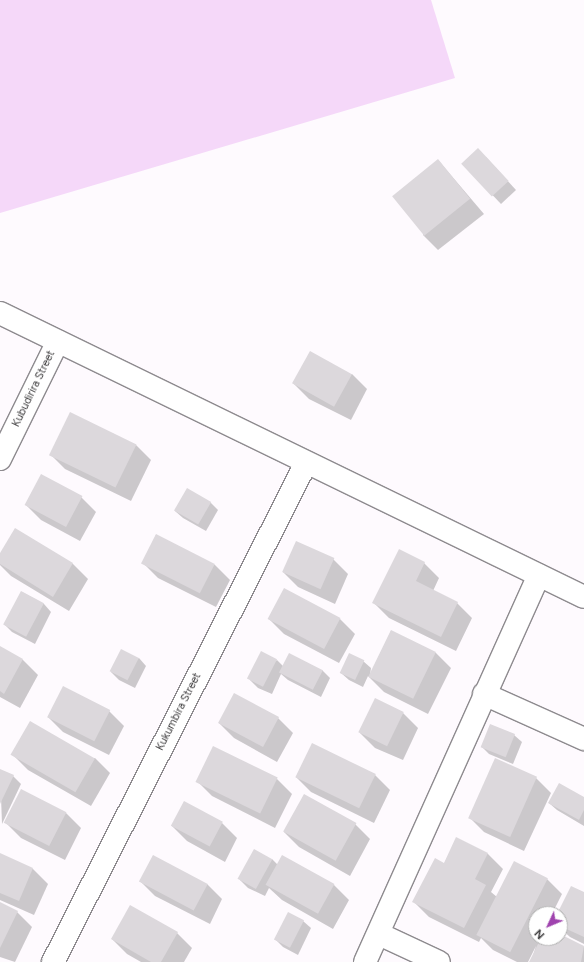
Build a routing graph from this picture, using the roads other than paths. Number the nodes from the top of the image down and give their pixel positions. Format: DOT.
graph roads {
  1 [pos="0,313"];
  2 [pos="58,341"];
  3 [pos="0,459"];
  4 [pos="306,463"];
  5 [pos="538,575"];
  6 [pos="584,597"];
  7 [pos="484,694"];
  8 [pos="584,739"];
  9 [pos="379,934"];
  10 [pos="53,962"];
  11 [pos="365,962"];
  12 [pos="439,962"];
  1 -- 2 [label="street"];
  2 -- 3 [label="street, Kubudirira Street"];
  2 -- 4 [label="street"];
  4 -- 5 [label="street"];
  4 -- 10 [label="street, Kukumbira Street"];
  5 -- 6 [label="street"];
  5 -- 7 [label="street"];
  7 -- 8 [label="street"];
  7 -- 9 [label="street"];
  9 -- 11 [label="street"];
  9 -- 12 [label="street"];
}
